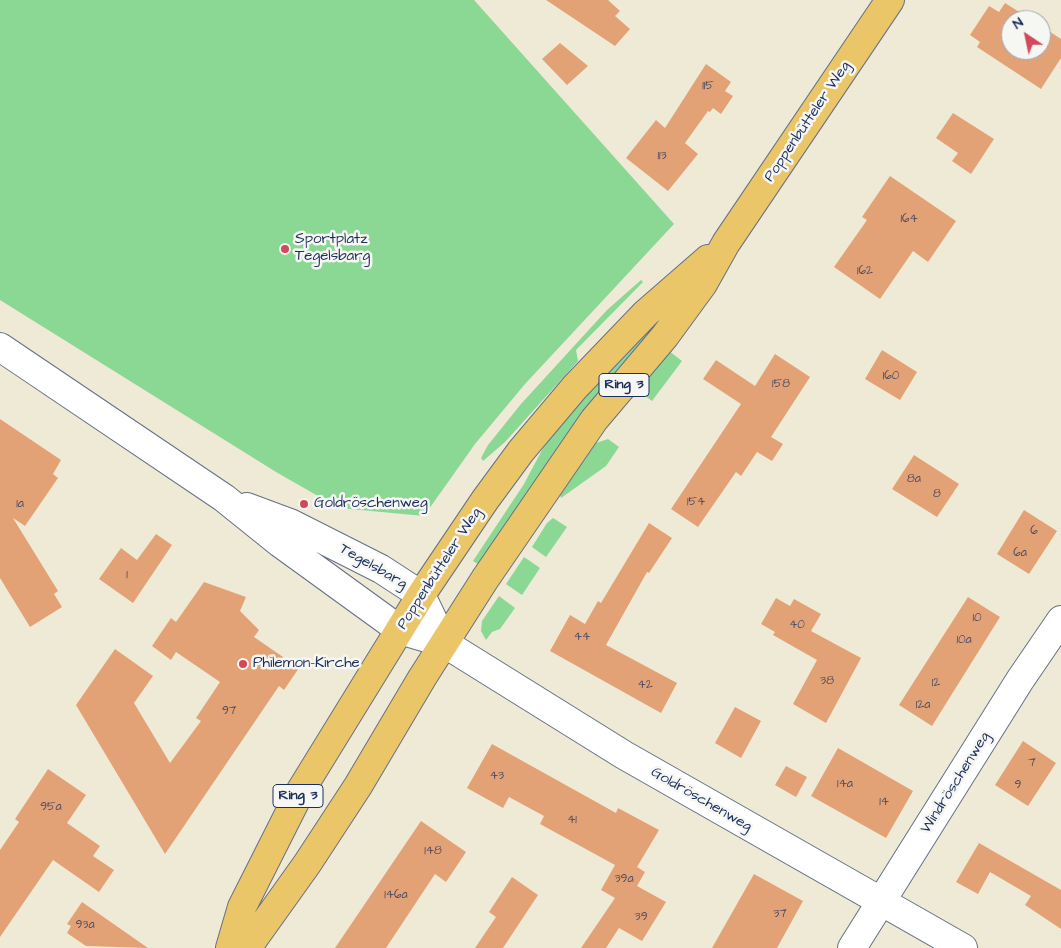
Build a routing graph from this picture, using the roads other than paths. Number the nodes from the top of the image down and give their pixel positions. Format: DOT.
graph roads {
  1 [pos="889,0"];
  2 [pos="726,243"];
  3 [pos="2,354"];
  4 [pos="224,498"];
  5 [pos="421,596"];
  6 [pos="1061,620"];
  7 [pos="400,630"];
  8 [pos="444,643"];
  9 [pos="881,903"];
  10 [pos="230,948"];
  11 [pos="247,948"];
  12 [pos="852,948"];
  13 [pos="963,948"];
  1 -- 2 [label="main road, Poppenbütteler Weg / Ring 3"];
  2 -- 5 [label="main road, Poppenbütteler Weg / Ring 3"];
  2 -- 8 [label="main road, Poppenbütteler Weg / Ring 3"];
  3 -- 4 [label="street, Tegelsbarg"];
  4 -- 5 [label="street, Tegelsbarg"];
  4 -- 7 [label="street, Tegelsbarg"];
  5 -- 7 [label="main road, Poppenbütteler Weg / Ring 3"];
  5 -- 8 [label="street, Tegelsbarg"];
  6 -- 9 [label="street, Windröschenweg"];
  7 -- 8 [label="street, Tegelsbarg"];
  7 -- 10 [label="main road, Poppenbütteler Weg / Ring 3"];
  8 -- 9 [label="street, Goldröschenweg"];
  8 -- 11 [label="main road, Poppenbütteler Weg / Ring 3"];
  9 -- 12 [label="street, Windröschenweg"];
  9 -- 13 [label="street, Goldröschenweg"];
}
